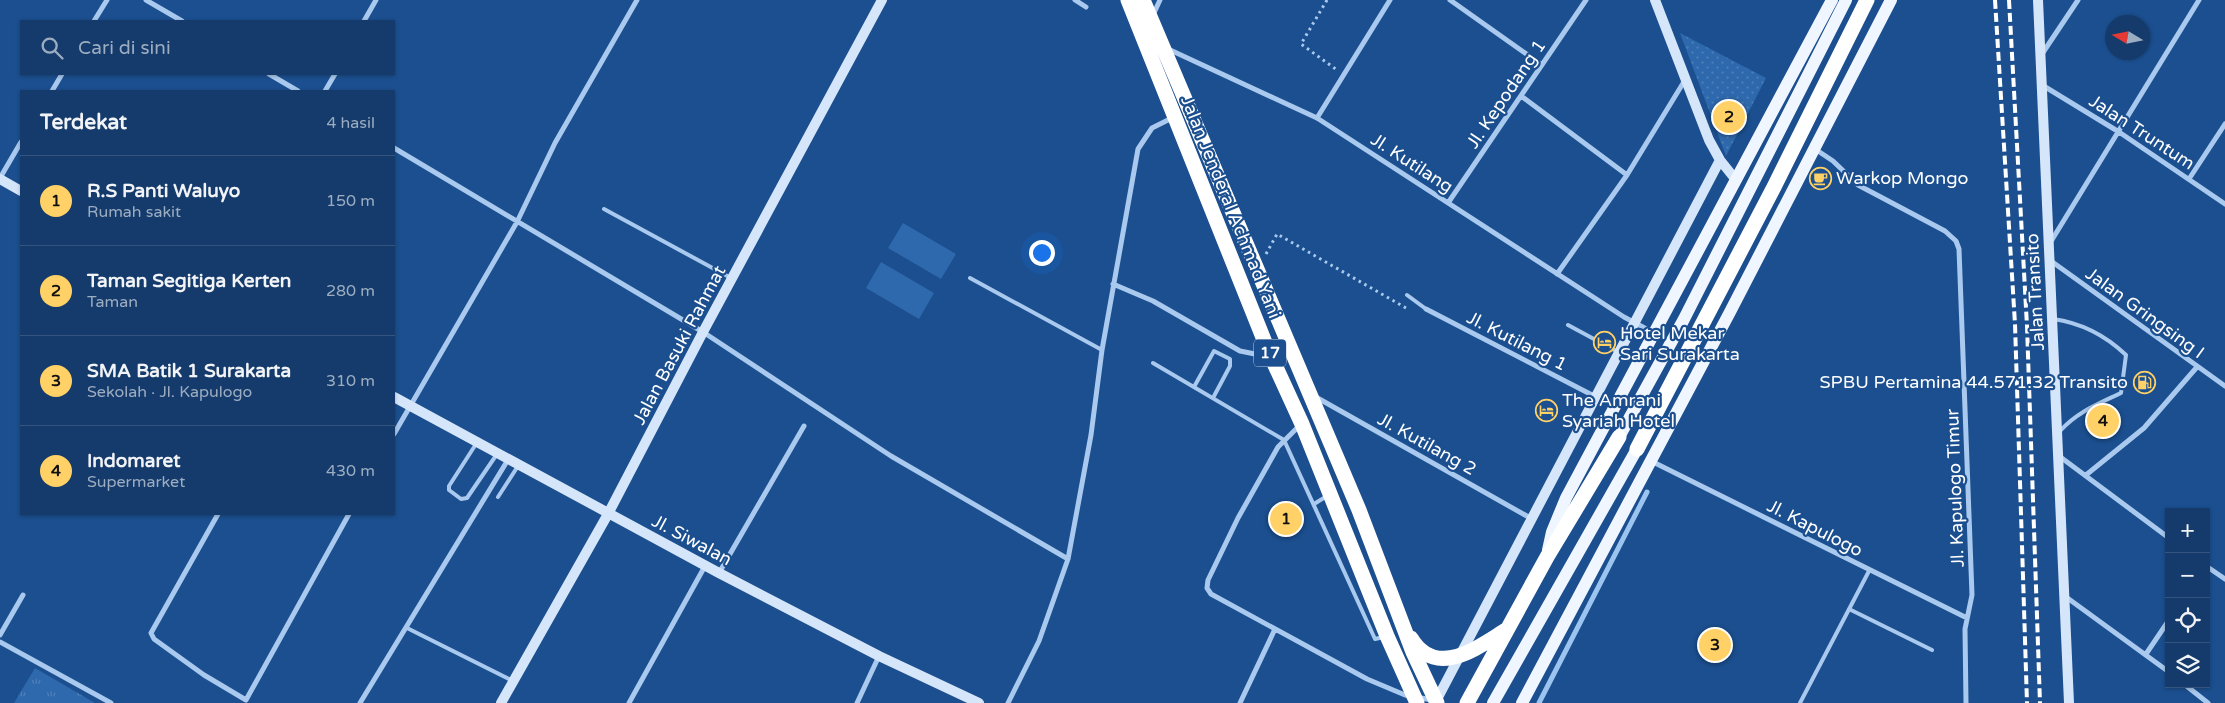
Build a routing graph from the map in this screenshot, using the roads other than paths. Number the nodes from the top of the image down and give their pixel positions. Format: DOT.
graph roads {
  1 [pos="107,0"];
  2 [pos="146,0"];
  3 [pos="376,0"];
  4 [pos="637,0"];
  5 [pos="882,0"];
  6 [pos="1075,0"];
  7 [pos="1128,0"];
  8 [pos="1144,0"];
  9 [pos="1160,0"];
  10 [pos="1390,0"];
  11 [pos="1450,0"];
  12 [pos="1586,0"];
  13 [pos="1655,0"];
  14 [pos="1832,0"];
  15 [pos="1846,0"];
  16 [pos="1867,0"];
  17 [pos="1891,0"];
  18 [pos="2038,0"];
  19 [pos="2078,0"];
  20 [pos="2199,0"];
  21 [pos="1086,7"];
  22 [pos="1151,18"];
  23 [pos="95,20"];
  24 [pos="180,20"];
  25 [pos="365,20"];
  26 [pos="1163,46"];
  27 [pos="2040,57"];
  28 [pos="1542,65"];
  29 [pos="61,75"];
  30 [pos="271,75"];
  31 [pos="334,75"];
  32 [pos="1685,80"];
  33 [pos="2042,85"];
  34 [pos="53,90"];
  35 [pos="296,90"];
  36 [pos="326,90"];
  37 [pos="1521,96"];
  38 [pos="1317,118"];
  39 [pos="1169,120"];
  40 [pos="2225,124"];
  41 [pos="2119,132"];
  42 [pos="20,144"];
  43 [pos="395,149"];
  44 [pos="1814,149"];
  45 [pos="1718,156"];
  46 [pos="1627,175"];
  47 [pos="0,178"];
  48 [pos="2189,179"];
  49 [pos="1736,180"];
  50 [pos="20,190"];
  51 [pos="1448,203"];
  52 [pos="2225,204"];
  53 [pos="604,209"];
  54 [pos="517,222"];
  55 [pos="2049,244"];
  56 [pos="2050,261"];
  57 [pos="1557,274"];
  58 [pos="970,278"];
  59 [pos="732,279"];
  60 [pos="1114,284"];
  61 [pos="1407,295"];
  62 [pos="1426,310"];
  63 [pos="2053,319"];
  64 [pos="1635,323"];
  65 [pos="1568,326"];
  66 [pos="703,332"];
  67 [pos="1654,333"];
  68 [pos="1102,350"];
  69 [pos="1268,350"];
  70 [pos="1620,353"];
  71 [pos="1154,363"];
  72 [pos="2197,367"];
  73 [pos="2225,386"];
  74 [pos="1194,387"];
  75 [pos="1310,393"];
  76 [pos="1596,397"];
  77 [pos="395,398"];
  78 [pos="1213,398"];
  79 [pos="410,406"];
  80 [pos="1302,424"];
  81 [pos="804,426"];
  82 [pos="395,432"];
  83 [pos="2058,433"];
  84 [pos="1619,437"];
  85 [pos="1284,440"];
  86 [pos="478,442"];
  87 [pos="1637,449"];
  88 [pos="498,452"];
  89 [pos="2059,456"];
  90 [pos="509,458"];
  91 [pos="1651,461"];
  92 [pos="519,464"];
  93 [pos="2086,475"];
  94 [pos="1330,494"];
  95 [pos="498,497"];
  96 [pos="1314,504"];
  97 [pos="1359,510"];
  98 [pos="608,514"];
  99 [pos="217,515"];
  100 [pos="348,515"];
  101 [pos="1340,517"];
  102 [pos="1532,518"];
  103 [pos="2165,535"];
  104 [pos="1348,539"];
  105 [pos="1333,546"];
  106 [pos="1547,557"];
  107 [pos="1068,559"];
  108 [pos="705,565"];
  109 [pos="2210,569"];
  110 [pos="1869,571"];
  111 [pos="1361,572"];
  112 [pos="719,573"];
  113 [pos="1346,575"];
  114 [pos="2225,579"];
  115 [pos="23,595"];
  116 [pos="2066,597"];
  117 [pos="1849,610"];
  118 [pos="1967,618"];
  119 [pos="1400,620"];
  120 [pos="2165,626"];
  121 [pos="407,628"];
  122 [pos="1508,628"];
  123 [pos="1275,629"];
  124 [pos="0,635"];
  125 [pos="1386,636"];
  126 [pos="0,642"];
  127 [pos="1932,650"];
  128 [pos="2146,654"];
  129 [pos="879,656"];
  130 [pos="1460,656"];
  131 [pos="2165,669"];
  132 [pos="513,680"];
  133 [pos="2189,688"];
  134 [pos="1412,700"];
  135 [pos="1436,702"];
  136 [pos="111,703"];
  137 [pos="360,703"];
  138 [pos="501,703"];
  139 [pos="629,703"];
  140 [pos="857,703"];
  141 [pos="978,703"];
  142 [pos="1008,703"];
  143 [pos="1240,703"];
  144 [pos="1467,703"];
  145 [pos="1493,703"];
  146 [pos="1522,703"];
  147 [pos="1800,703"];
  148 [pos="1966,703"];
  149 [pos="2069,703"];
  150 [pos="2208,703"];
  1 -- 23 [label="street"];
  2 -- 24 [label="street"];
  3 -- 25 [label="street"];
  4 -- 54 [label="street"];
  5 -- 59 [label="street, Jalan Basuki Rahmat"];
  6 -- 21 [label="street"];
  7 -- 39 [label="highway, Jalan Jenderal Achmad Yani / 17"];
  8 -- 22 [label="highway, Jalan Jenderal Achmad Yani / 17"];
  9 -- 22 [label="street"];
  10 -- 38 [label="street"];
  11 -- 28 [label="street"];
  12 -- 28 [label="street, Jl. Kepodang 1"];
  13 -- 32 [label="street"];
  14 -- 49 [label="main road"];
  15 -- 84 [label="main road"];
  16 -- 87 [label="highway"];
  17 -- 44 [label="main road"];
  18 -- 27 [label="street, Jalan Transito"];
  19 -- 27 [label="street"];
  20 -- 41 [label="street"];
  22 -- 26 [label="highway, Jalan Jenderal Achmad Yani / 17"];
  26 -- 38 [label="street, Jl. Kutilang"];
  26 -- 75 [label="highway, Jalan Jenderal Achmad Yani / 17"];
  27 -- 33 [label="street, Jalan Transito"];
  28 -- 37 [label="street, Jl. Kepodang 1"];
  29 -- 34 [label="street"];
  30 -- 35 [label="street"];
  31 -- 36 [label="street"];
  32 -- 45 [label="street"];
  32 -- 46 [label="street"];
  33 -- 41 [label="street, Jalan Truntum"];
  33 -- 55 [label="street, Jalan Transito"];
  37 -- 46 [label="street"];
  37 -- 51 [label="street, Jl. Kepodang 1"];
  38 -- 51 [label="street, Jl. Kutilang"];
  39 -- 60 [label="street"];
  39 -- 69 [label="highway, Jalan Jenderal Achmad Yani / 17"];
  40 -- 48 [label="street"];
  41 -- 48 [label="street, Jalan Truntum"];
  41 -- 55 [label="street"];
  42 -- 47 [label="street"];
  43 -- 54 [label="street"];
  44 -- 91 [label="main road"];
  44 -- 118 [label="street, Jl. Kapulogo Timur"];
  45 -- 49 [label="street"];
  45 -- 64 [label="street"];
  46 -- 57 [label="street"];
  47 -- 50 [label="street"];
  48 -- 52 [label="street, Jalan Truntum"];
  49 -- 67 [label="main road"];
  51 -- 57 [label="street, Jl. Kutilang"];
  53 -- 59 [label="lane"];
  54 -- 66 [label="street"];
  54 -- 79 [label="street"];
  55 -- 56 [label="street, Jalan Transito"];
  56 -- 63 [label="street, Jalan Transito"];
  56 -- 72 [label="street, Jalan Gringsing I"];
  57 -- 64 [label="street, Jl. Kutilang"];
  58 -- 68 [label="lane"];
  59 -- 66 [label="street, Jalan Basuki Rahmat"];
  60 -- 68 [label="street"];
  60 -- 69 [label="street"];
  61 -- 62 [label="lane"];
  62 -- 76 [label="street, Jl. Kutilang 1"];
  63 -- 83 [label="street, Jalan Transito"];
  63 -- 83 [label="lane"];
  64 -- 67 [label="street, Jl. Kutilang"];
  64 -- 70 [label="street"];
  65 -- 70 [label="lane"];
  66 -- 98 [label="street, Jalan Basuki Rahmat"];
  66 -- 107 [label="street"];
  67 -- 106 [label="main road"];
  68 -- 107 [label="street"];
  69 -- 80 [label="highway, Jalan Jenderal Achmad Yani / 17"];
  70 -- 76 [label="street"];
  71 -- 74 [label="lane"];
  72 -- 73 [label="street, Jalan Gringsing I"];
  72 -- 93 [label="street"];
  74 -- 78 [label="lane"];
  74 -- 78 [label="lane"];
  75 -- 97 [label="highway, Jalan Jenderal Achmad Yani / 17"];
  75 -- 102 [label="street, Jl. Kutilang 2"];
  76 -- 102 [label="street"];
  77 -- 79 [label="street, Jl. Siwalan"];
  78 -- 85 [label="lane"];
  79 -- 82 [label="street"];
  79 -- 86 [label="street, Jl. Siwalan"];
  80 -- 85 [label="street"];
  80 -- 94 [label="highway, Jalan Jenderal Achmad Yani / 17"];
  81 -- 112 [label="street"];
  83 -- 89 [label="street, Jalan Transito"];
  84 -- 106 [label="highway"];
  85 -- 96 [label="lane"];
  85 -- 123 [label="street"];
  86 -- 88 [label="street, Jl. Siwalan"];
  86 -- 88 [label="lane"];
  87 -- 145 [label="main road"];
  88 -- 90 [label="street, Jl. Siwalan"];
  89 -- 93 [label="street"];
  89 -- 116 [label="street, Jalan Transito"];
  90 -- 92 [label="street, Jl. Siwalan"];
  90 -- 121 [label="street"];
  91 -- 110 [label="street, Jl. Kapulogo"];
  91 -- 146 [label="main road"];
  92 -- 95 [label="lane"];
  92 -- 98 [label="street, Jl. Siwalan"];
  93 -- 103 [label="street"];
  94 -- 96 [label="lane"];
  94 -- 101 [label="highway, Jalan Jenderal Achmad Yani / 17"];
  96 -- 105 [label="lane"];
  97 -- 101 [label="highway"];
  97 -- 119 [label="highway, Jalan Jenderal Achmad Yani / 17"];
  98 -- 108 [label="street, Jl. Siwalan"];
  98 -- 132 [label="street, Jalan Basuki Rahmat"];
  99 -- 100 [label="street"];
  101 -- 104 [label="highway, Jalan Jenderal Achmad Yani / 17"];
  102 -- 130 [label="street"];
  104 -- 105 [label="lane"];
  104 -- 111 [label="highway, Jalan Jenderal Achmad Yani / 17"];
  105 -- 113 [label="lane"];
  106 -- 122 [label="highway"];
  107 -- 142 [label="street"];
  108 -- 112 [label="street, Jl. Siwalan"];
  108 -- 139 [label="street"];
  109 -- 114 [label="street"];
  110 -- 117 [label="lane"];
  110 -- 118 [label="street, Jl. Kapulogo"];
  111 -- 113 [label="lane"];
  111 -- 125 [label="highway, Jalan Jenderal Achmad Yani / 17"];
  112 -- 129 [label="street, Jl. Siwalan"];
  113 -- 125 [label="lane"];
  115 -- 124 [label="street"];
  116 -- 128 [label="street"];
  116 -- 149 [label="street, Jalan Transito"];
  117 -- 127 [label="lane"];
  117 -- 147 [label="lane"];
  118 -- 148 [label="street, Jl. Kapulogo Timur"];
  119 -- 130 [label="highway"];
  119 -- 135 [label="highway, Jalan Jenderal Achmad Yani / 17"];
  120 -- 128 [label="street"];
  121 -- 132 [label="lane"];
  121 -- 137 [label="street"];
  122 -- 130 [label="highway"];
  122 -- 144 [label="highway"];
  123 -- 134 [label="street"];
  123 -- 143 [label="street"];
  125 -- 134 [label="highway, Jalan Jenderal Achmad Yani / 17"];
  126 -- 136 [label="street"];
  128 -- 131 [label="street"];
  129 -- 140 [label="street"];
  129 -- 141 [label="street, Jl. Siwalan"];
  130 -- 135 [label="street"];
  132 -- 138 [label="street, Jalan Basuki Rahmat"];
  133 -- 150 [label="street"];
  134 -- 135 [label="street"];
}
